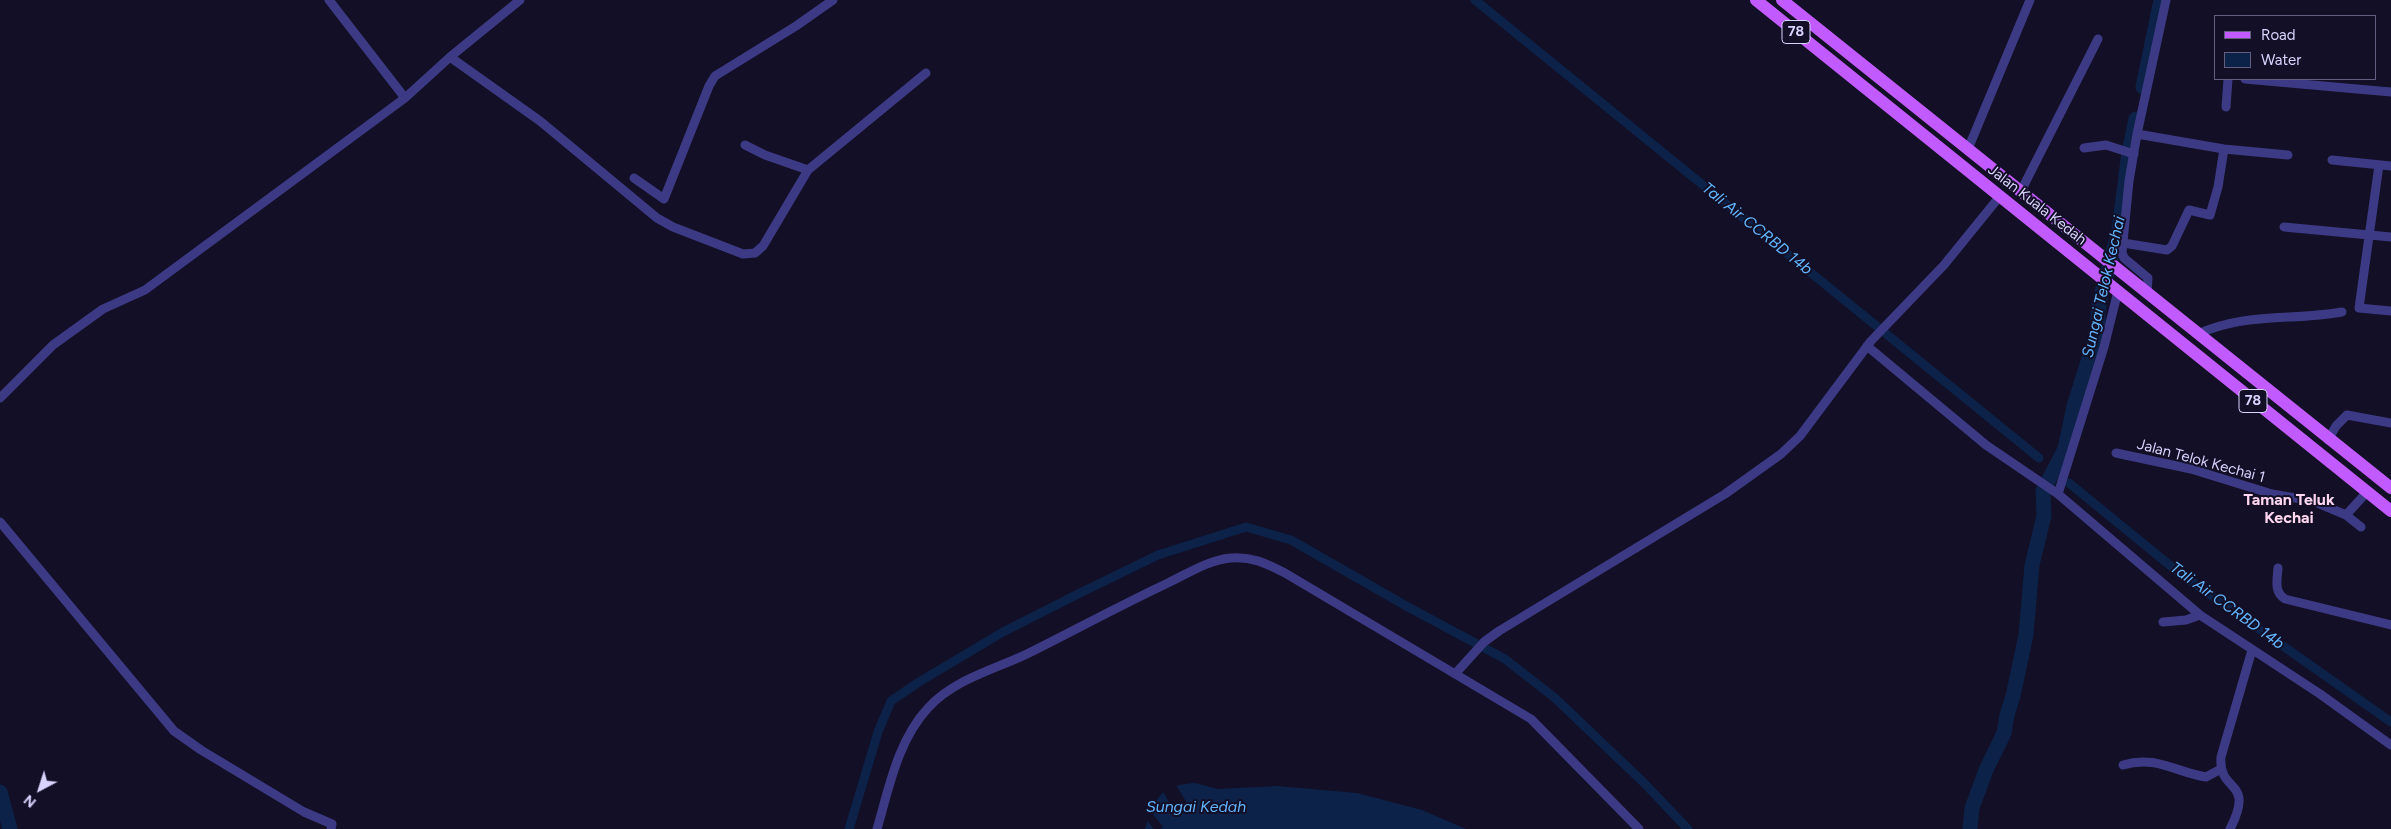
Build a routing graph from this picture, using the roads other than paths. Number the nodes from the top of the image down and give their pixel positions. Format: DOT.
graph roads {
  1 [pos="330,0"];
  2 [pos="520,0"];
  3 [pos="833,0"];
  4 [pos="1756,0"];
  5 [pos="1782,0"];
  6 [pos="2030,0"];
  7 [pos="2166,0"];
  8 [pos="2098,39"];
  9 [pos="450,57"];
  10 [pos="926,73"];
  11 [pos="2228,80"];
  12 [pos="2256,80"];
  13 [pos="1893,89"];
  14 [pos="2391,92"];
  15 [pos="404,98"];
  16 [pos="1887,106"];
  17 [pos="2226,107"];
  18 [pos="2137,134"];
  19 [pos="745,145"];
  20 [pos="2084,148"];
  21 [pos="2224,149"];
  22 [pos="1968,150"];
  23 [pos="2130,153"];
  24 [pos="2288,155"];
  25 [pos="2332,160"];
  26 [pos="2379,165"];
  27 [pos="2391,166"];
  28 [pos="808,170"];
  29 [pos="634,178"];
  30 [pos="2021,191"];
  31 [pos="2000,196"];
  32 [pos="2284,227"];
  33 [pos="2368,234"];
  34 [pos="2391,238"];
  35 [pos="2123,243"];
  36 [pos="2117,290"];
  37 [pos="2148,294"];
  38 [pos="2391,311"];
  39 [pos="2342,312"];
  40 [pos="2198,334"];
  41 [pos="1869,343"];
  42 [pos="0,398"];
  43 [pos="2391,423"];
  44 [pos="2328,440"];
  45 [pos="2116,453"];
  46 [pos="2391,488"];
  47 [pos="2054,492"];
  48 [pos="2367,492"];
  49 [pos="2391,511"];
  50 [pos="2346,515"];
  51 [pos="0,522"];
  52 [pos="2361,527"];
  53 [pos="2278,568"];
  54 [pos="2200,615"];
  55 [pos="2163,622"];
  56 [pos="2391,625"];
  57 [pos="2252,650"];
  58 [pos="1455,674"];
  59 [pos="2391,745"];
  60 [pos="2123,765"];
  61 [pos="2221,769"];
  62 [pos="331,829"];
  63 [pos="877,829"];
  64 [pos="1639,829"];
  65 [pos="2230,829"];
  1 -- 15 [label="street"];
  2 -- 9 [label="street"];
  3 -- 29 [label="street"];
  4 -- 16 [label="main road, Jalan Kuala Kedah / 78"];
  5 -- 13 [label="main road, Jalan Kuala Kedah / 78"];
  6 -- 22 [label="street"];
  7 -- 18 [label="street"];
  8 -- 30 [label="street"];
  9 -- 15 [label="street"];
  9 -- 28 [label="street"];
  10 -- 28 [label="street"];
  11 -- 17 [label="street"];
  12 -- 14 [label="street"];
  13 -- 16 [label="main road"];
  13 -- 22 [label="main road, Jalan Kuala Kedah / 78"];
  15 -- 42 [label="street"];
  16 -- 31 [label="main road, Jalan Kuala Kedah / 78"];
  18 -- 21 [label="street"];
  18 -- 23 [label="street"];
  19 -- 28 [label="street"];
  20 -- 23 [label="street"];
  21 -- 24 [label="street"];
  21 -- 35 [label="street"];
  22 -- 30 [label="main road, Jalan Kuala Kedah / 78"];
  23 -- 35 [label="street"];
  25 -- 26 [label="street"];
  26 -- 27 [label="street"];
  26 -- 33 [label="street"];
  30 -- 37 [label="main road, Jalan Kuala Kedah / 78"];
  31 -- 36 [label="main road, Jalan Kuala Kedah / 78"];
  31 -- 41 [label="street"];
  32 -- 33 [label="street"];
  33 -- 34 [label="street"];
  33 -- 38 [label="street"];
  35 -- 37 [label="street"];
  36 -- 47 [label="street"];
  36 -- 48 [label="main road, Jalan Kuala Kedah / 78"];
  37 -- 40 [label="main road, Jalan Kuala Kedah / 78"];
  39 -- 40 [label="street"];
  40 -- 44 [label="main road, Jalan Kuala Kedah / 78"];
  41 -- 47 [label="street"];
  41 -- 58 [label="street"];
  43 -- 44 [label="street"];
  44 -- 46 [label="main road, Jalan Kuala Kedah / 78"];
  45 -- 50 [label="street, Jalan Telok Kechai 1"];
  47 -- 54 [label="street"];
  48 -- 49 [label="main road, Jalan Kuala Kedah / 78"];
  48 -- 50 [label="street"];
  50 -- 52 [label="street, Jalan Telok Kechai 1"];
  51 -- 62 [label="street"];
  53 -- 56 [label="street"];
  54 -- 55 [label="street"];
  54 -- 57 [label="street"];
  57 -- 59 [label="street"];
  57 -- 61 [label="street"];
  58 -- 63 [label="street"];
  58 -- 64 [label="street"];
  60 -- 61 [label="street"];
  61 -- 65 [label="street"];
}
